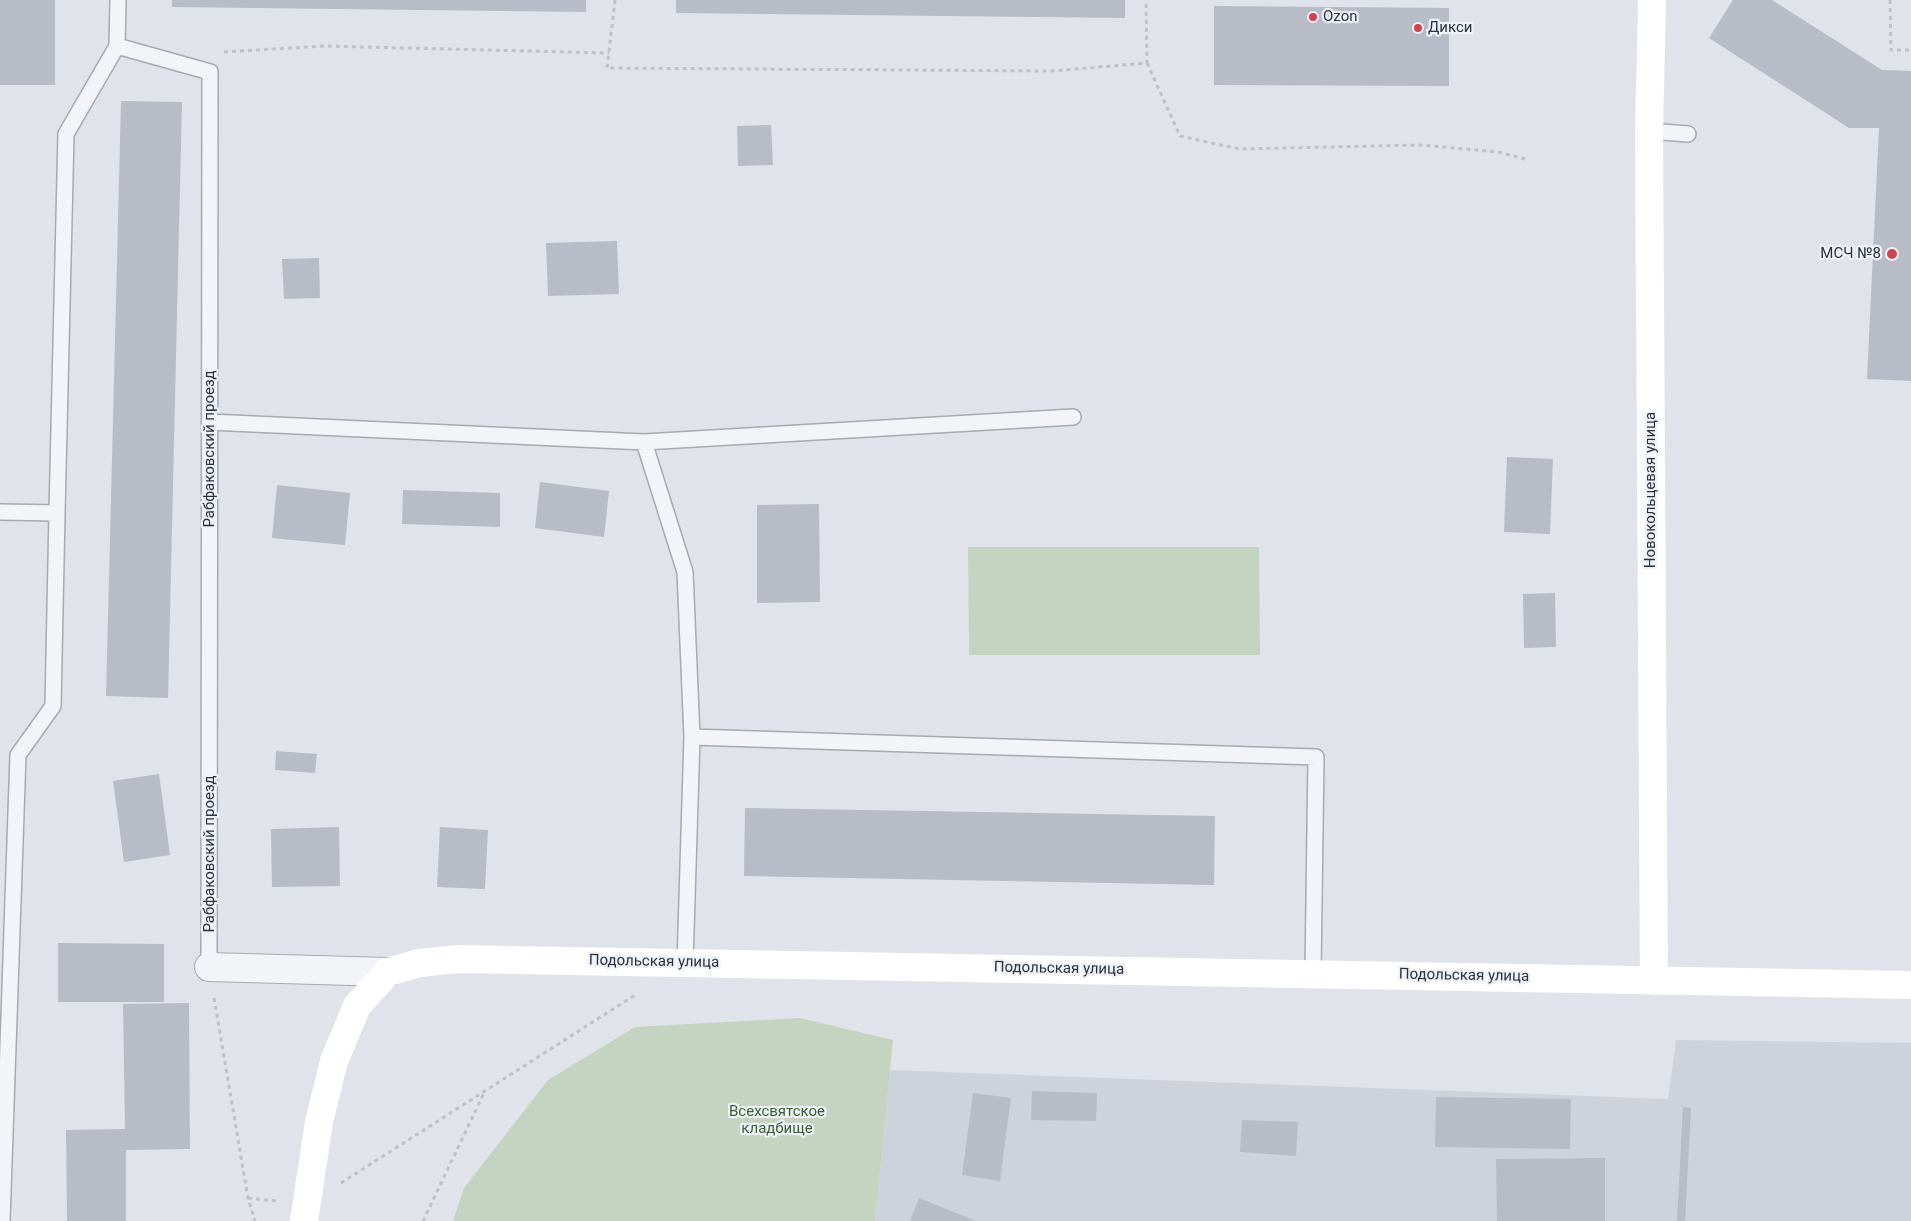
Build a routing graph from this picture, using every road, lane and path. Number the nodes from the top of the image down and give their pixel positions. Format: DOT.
graph roads {
  1 [pos="118,0"];
  2 [pos="615,0"];
  3 [pos="1146,0"];
  4 [pos="1652,0"];
  5 [pos="1890,0"];
  6 [pos="117,46"];
  7 [pos="1911,50"];
  8 [pos="214,53"];
  9 [pos="609,53"];
  10 [pos="1147,63"];
  11 [pos="1649,131"];
  12 [pos="1688,134"];
  13 [pos="1529,160"];
  14 [pos="1073,417"];
  15 [pos="210,422"];
  16 [pos="644,442"];
  17 [pos="0,512"];
  18 [pos="57,513"];
  19 [pos="692,737"];
  20 [pos="684,963"];
  21 [pos="209,967"];
  22 [pos="388,972"];
  23 [pos="1313,972"];
  24 [pos="1654,981"];
  25 [pos="1911,985"];
  26 [pos="643,990"];
  27 [pos="485,1091"];
  28 [pos="248,1198"];
  29 [pos="305,1213"];
  30 [pos="2,1221"];
  31 [pos="255,1221"];
  32 [pos="423,1221"];
  1 -- 6 [label="lane"];
  2 -- 9 [label="path"];
  3 -- 10 [label="path"];
  4 -- 11 [label="street, Новокольцевая улица"];
  5 -- 7 [label="path"];
  6 -- 15 [label="lane, Рабфаковский проезд"];
  6 -- 18 [label="lane"];
  8 -- 9 [label="path"];
  9 -- 10 [label="path"];
  10 -- 13 [label="path"];
  11 -- 12 [label="lane"];
  11 -- 24 [label="street, Новокольцевая улица"];
  14 -- 16 [label="lane"];
  15 -- 16 [label="lane"];
  15 -- 21 [label="lane, Рабфаковский проезд"];
  16 -- 19 [label="lane"];
  17 -- 18 [label="lane"];
  18 -- 30 [label="lane"];
  19 -- 20 [label="lane"];
  19 -- 23 [label="lane"];
  20 -- 22 [label="street, Подольская улица"];
  20 -- 23 [label="street, Подольская улица"];
  21 -- 22 [label="street, Подольская улица"];
  21 -- 28 [label="path"];
  22 -- 29 [label="street"];
  23 -- 24 [label="street, Подольская улица"];
  24 -- 25 [label="street, Подольская улица"];
  26 -- 27 [label="path"];
  27 -- 29 [label="path"];
  27 -- 32 [label="path"];
  28 -- 29 [label="path"];
  28 -- 31 [label="path"];
}
